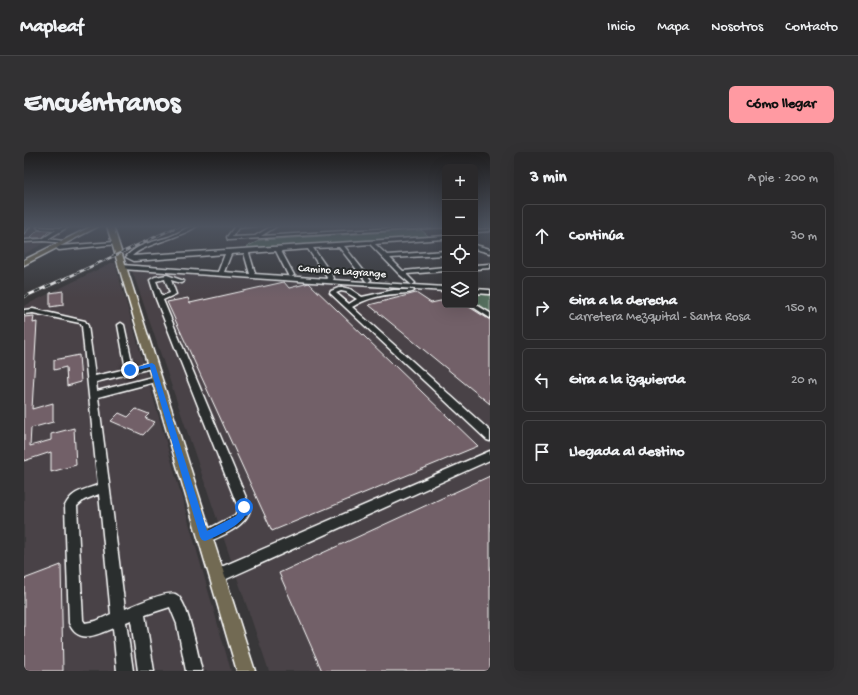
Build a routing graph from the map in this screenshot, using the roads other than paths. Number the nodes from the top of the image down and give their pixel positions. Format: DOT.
graph roads {
  1 [pos="39,250"];
  2 [pos="47,250"];
  3 [pos="51,250"];
  4 [pos="117,250"];
  5 [pos="140,250"];
  6 [pos="232,250"];
  7 [pos="258,250"];
  8 [pos="279,250"];
  9 [pos="311,250"];
  10 [pos="344,250"];
  11 [pos="378,250"];
  12 [pos="246,251"];
  13 [pos="229,252"];
  14 [pos="42,253"];
  15 [pos="442,253"];
  16 [pos="385,257"];
  17 [pos="24,258"];
  18 [pos="24,263"];
  19 [pos="490,266"];
  20 [pos="122,267"];
  21 [pos="478,267"];
  22 [pos="153,269"];
  23 [pos="442,269"];
  24 [pos="401,272"];
  25 [pos="219,273"];
  26 [pos="252,273"];
  27 [pos="290,275"];
  28 [pos="153,277"];
  29 [pos="167,277"];
  30 [pos="330,279"];
  31 [pos="368,280"];
  32 [pos="181,281"];
  33 [pos="412,283"];
  34 [pos="442,285"];
  35 [pos="490,287"];
  36 [pos="478,288"];
  37 [pos="442,289"];
  38 [pos="478,289"];
  39 [pos="490,292"];
  40 [pos="442,294"];
  41 [pos="159,299"];
  42 [pos="361,299"];
  43 [pos="348,307"];
  44 [pos="478,308"];
  45 [pos="24,312"];
  46 [pos="490,316"];
  47 [pos="120,325"];
  48 [pos="152,365"];
  49 [pos="130,370"];
  50 [pos="156,379"];
  51 [pos="91,380"];
  52 [pos="93,395"];
  53 [pos="490,438"];
  54 [pos="490,455"];
  55 [pos="103,488"];
  56 [pos="205,537"];
  57 [pos="217,576"];
  58 [pos="137,611"];
  59 [pos="118,618"];
  60 [pos="125,671"];
  61 [pos="146,671"];
  62 [pos="194,671"];
  63 [pos="246,671"];
  1 -- 17 [label="main road"];
  2 -- 14 [label="main road"];
  3 -- 14 [label="main road"];
  4 -- 20 [label="main road"];
  5 -- 13 [label="street"];
  6 -- 13 [label="street"];
  7 -- 12 [label="street"];
  8 -- 27 [label="street"];
  9 -- 30 [label="street"];
  10 -- 31 [label="street"];
  11 -- 16 [label="street"];
  12 -- 13 [label="street"];
  12 -- 26 [label="street"];
  13 -- 25 [label="street"];
  14 -- 18 [label="main road"];
  15 -- 16 [label="street"];
  16 -- 24 [label="street"];
  19 -- 21 [label="street"];
  20 -- 22 [label="street, Camino a Lagrange"];
  20 -- 48 [label="main road"];
  22 -- 25 [label="street, Camino a Lagrange"];
  22 -- 28 [label="street"];
  23 -- 24 [label="street"];
  24 -- 33 [label="street"];
  25 -- 26 [label="street, Camino a Lagrange"];
  25 -- 30 [label="street, Camino a Lagrange"];
  26 -- 27 [label="street, Camino a Lagrange"];
  27 -- 30 [label="street, Camino a Lagrange"];
  28 -- 29 [label="street"];
  28 -- 41 [label="street"];
  29 -- 32 [label="street"];
  29 -- 41 [label="street"];
  30 -- 31 [label="street, Camino a Lagrange"];
  30 -- 37 [label="street, Camino a Lagrange"];
  31 -- 33 [label="street, Camino a Lagrange"];
  33 -- 34 [label="street, Camino a Lagrange"];
  35 -- 36 [label="street"];
  38 -- 39 [label="street"];
  40 -- 42 [label="street"];
  41 -- 56 [label="street"];
  42 -- 43 [label="street"];
  42 -- 43 [label="street"];
  43 -- 53 [label="street"];
  44 -- 46 [label="street"];
  45 -- 51 [label="street"];
  47 -- 49 [label="street"];
  48 -- 49 [label="street"];
  48 -- 50 [label="main road"];
  49 -- 51 [label="street"];
  50 -- 52 [label="street"];
  50 -- 56 [label="main road"];
  51 -- 52 [label="street"];
  52 -- 55 [label="street"];
  54 -- 57 [label="street"];
  55 -- 59 [label="street"];
  55 -- 59 [label="street"];
  56 -- 57 [label="main road"];
  57 -- 63 [label="main road"];
  58 -- 59 [label="street"];
  58 -- 61 [label="street"];
  58 -- 62 [label="street"];
  59 -- 60 [label="street"];
}
